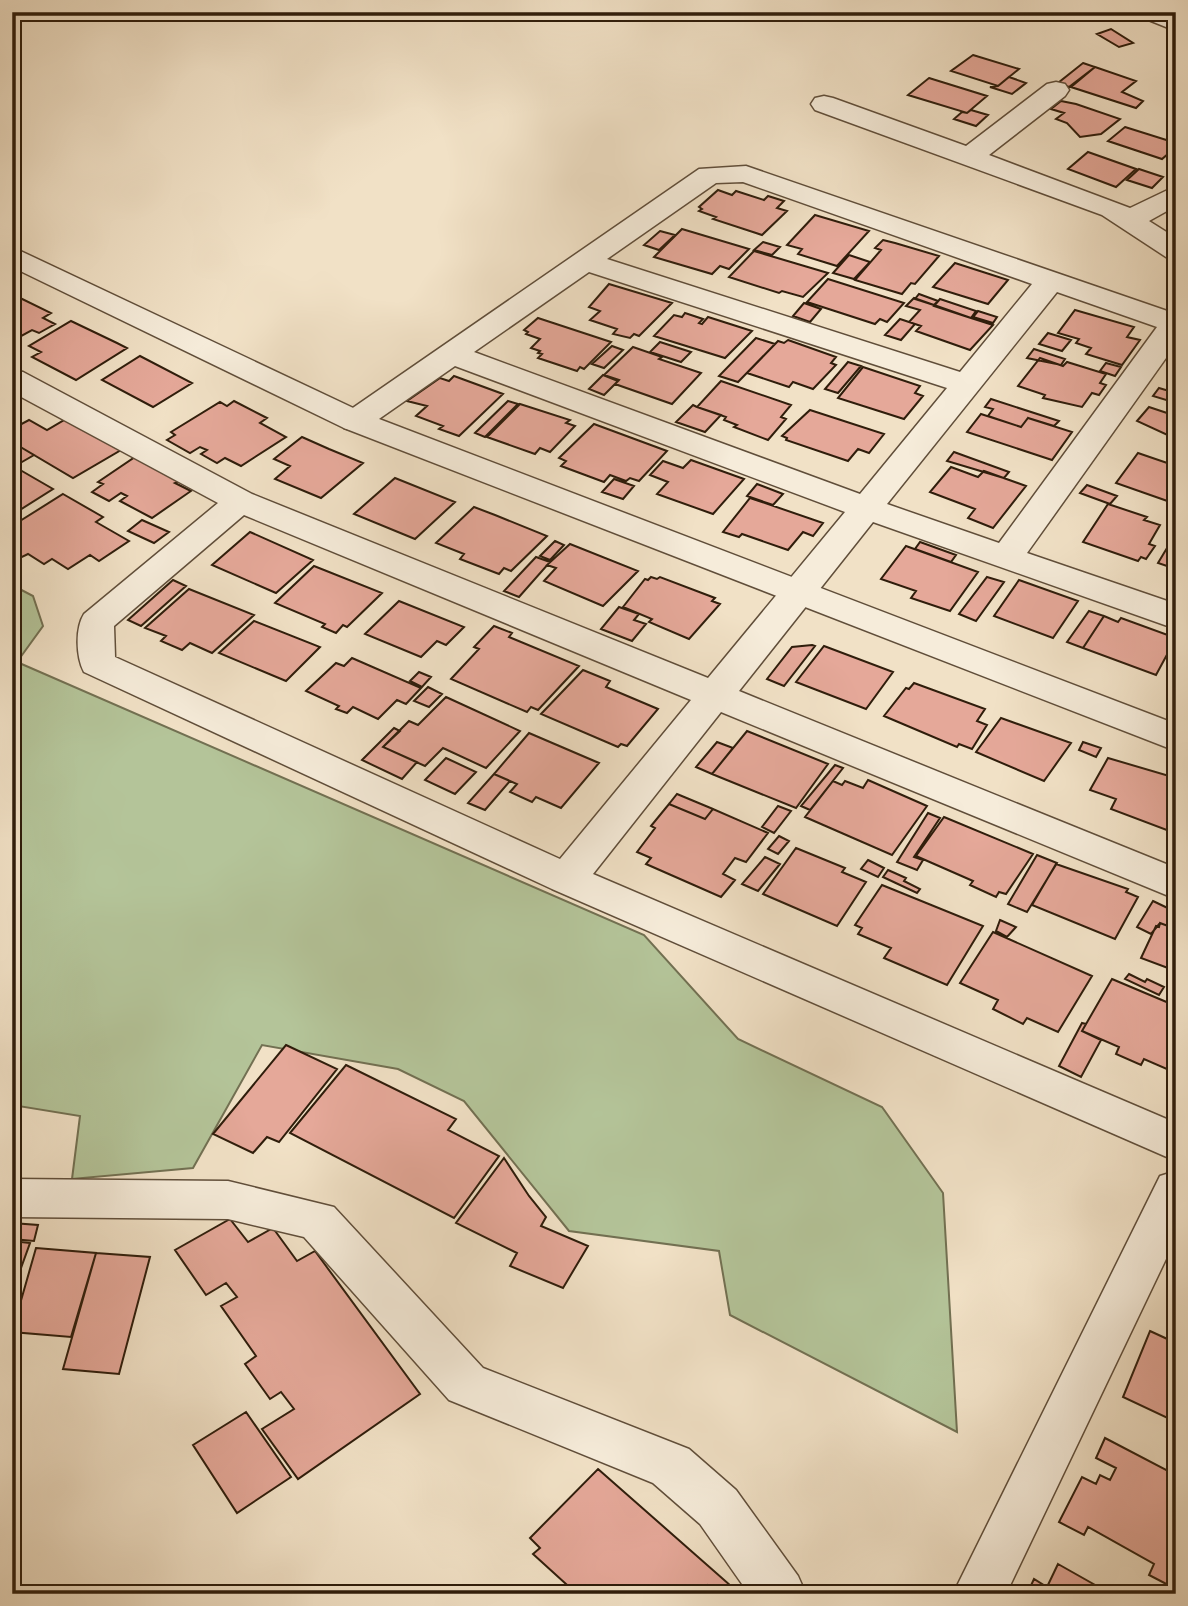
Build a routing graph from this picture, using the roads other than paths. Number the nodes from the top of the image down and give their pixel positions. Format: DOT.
graph roads {
  1 [pos="1150,12"];
  2 [pos="1176,24"];
  3 [pos="1056,90"];
  4 [pos="824,104"];
  5 [pos="969,157"];
  6 [pos="1176,194"];
  7 [pos="1129,220"];
  8 [pos="1176,251"];
  9 [pos="12,256"];
  10 [pos="585,261"];
  11 [pos="1051,280"];
  12 [pos="1175,324"];
  13 [pos="451,354"];
  14 [pos="968,384"];
  15 [pos="18,389"];
  16 [pos="355,421"];
  17 [pos="240,501"];
  18 [pos="868,509"];
  19 [pos="1006,558"];
  20 [pos="800,593"];
  21 [pos="1176,617"];
  22 [pos="716,696"];
  23 [pos="1176,738"];
  24 [pos="566,879"];
  25 [pos="1176,884"];
  26 [pos="1176,1143"];
  27 [pos="1176,1190"];
  28 [pos="12,1198"];
  29 [pos="780,1594"];
  30 [pos="979,1594"];
  1 -- 2 [label="street"];
  3 -- 5 [label="street"];
  4 -- 5 [label="street"];
  5 -- 7 [label="street"];
  6 -- 7 [label="street"];
  7 -- 8 [label="street"];
  9 -- 16 [label="street"];
  10 -- 11 [label="street"];
  10 -- 13 [label="street"];
  10 -- 14 [label="street"];
  11 -- 12 [label="street"];
  11 -- 14 [label="street"];
  12 -- 19 [label="street"];
  13 -- 16 [label="street"];
  13 -- 18 [label="street"];
  14 -- 18 [label="street"];
  15 -- 17 [label="street"];
  16 -- 20 [label="street"];
  17 -- 22 [label="street"];
  17 -- 24 [label="street"];
  18 -- 19 [label="street"];
  18 -- 20 [label="street"];
  19 -- 21 [label="street"];
  20 -- 22 [label="street"];
  20 -- 23 [label="street"];
  22 -- 24 [label="street"];
  22 -- 25 [label="street"];
  24 -- 26 [label="street"];
  27 -- 30 [label="street"];
  28 -- 29 [label="street"];
}
